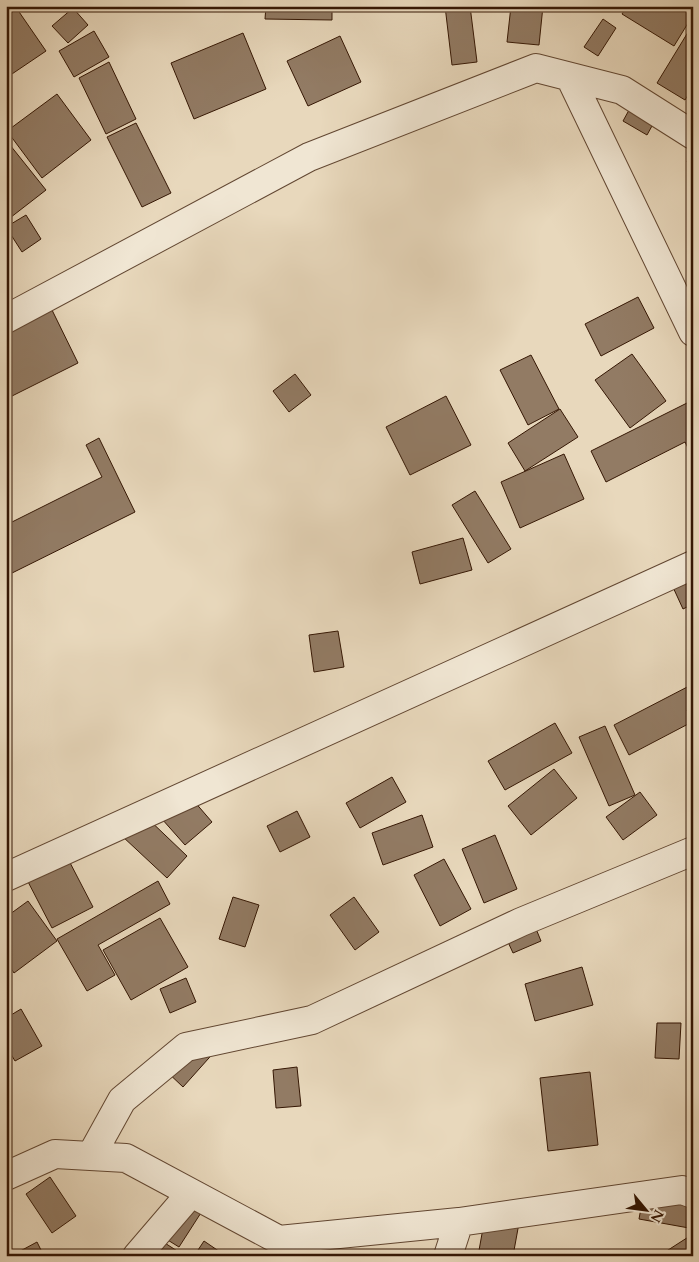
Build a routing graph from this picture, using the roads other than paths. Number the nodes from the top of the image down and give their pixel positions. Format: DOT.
graph roads {
  1 [pos="570,77"];
  2 [pos="693,135"];
  3 [pos="6,319"];
  4 [pos="693,332"];
  5 [pos="693,565"];
  6 [pos="693,850"];
  7 [pos="6,877"];
  8 [pos="91,1156"];
  9 [pos="6,1176"];
  10 [pos="191,1193"];
  11 [pos="693,1194"];
  12 [pos="459,1222"];
  13 [pos="274,1248"];
  14 [pos="137,1256"];
  15 [pos="448,1256"];
  1 -- 2 [label="street"];
  1 -- 3 [label="street"];
  1 -- 4 [label="street"];
  5 -- 7 [label="street"];
  6 -- 8 [label="street"];
  8 -- 9 [label="street"];
  8 -- 10 [label="street"];
  10 -- 13 [label="street"];
  10 -- 14 [label="street"];
  11 -- 12 [label="street"];
  12 -- 13 [label="street"];
  12 -- 15 [label="street"];
}
